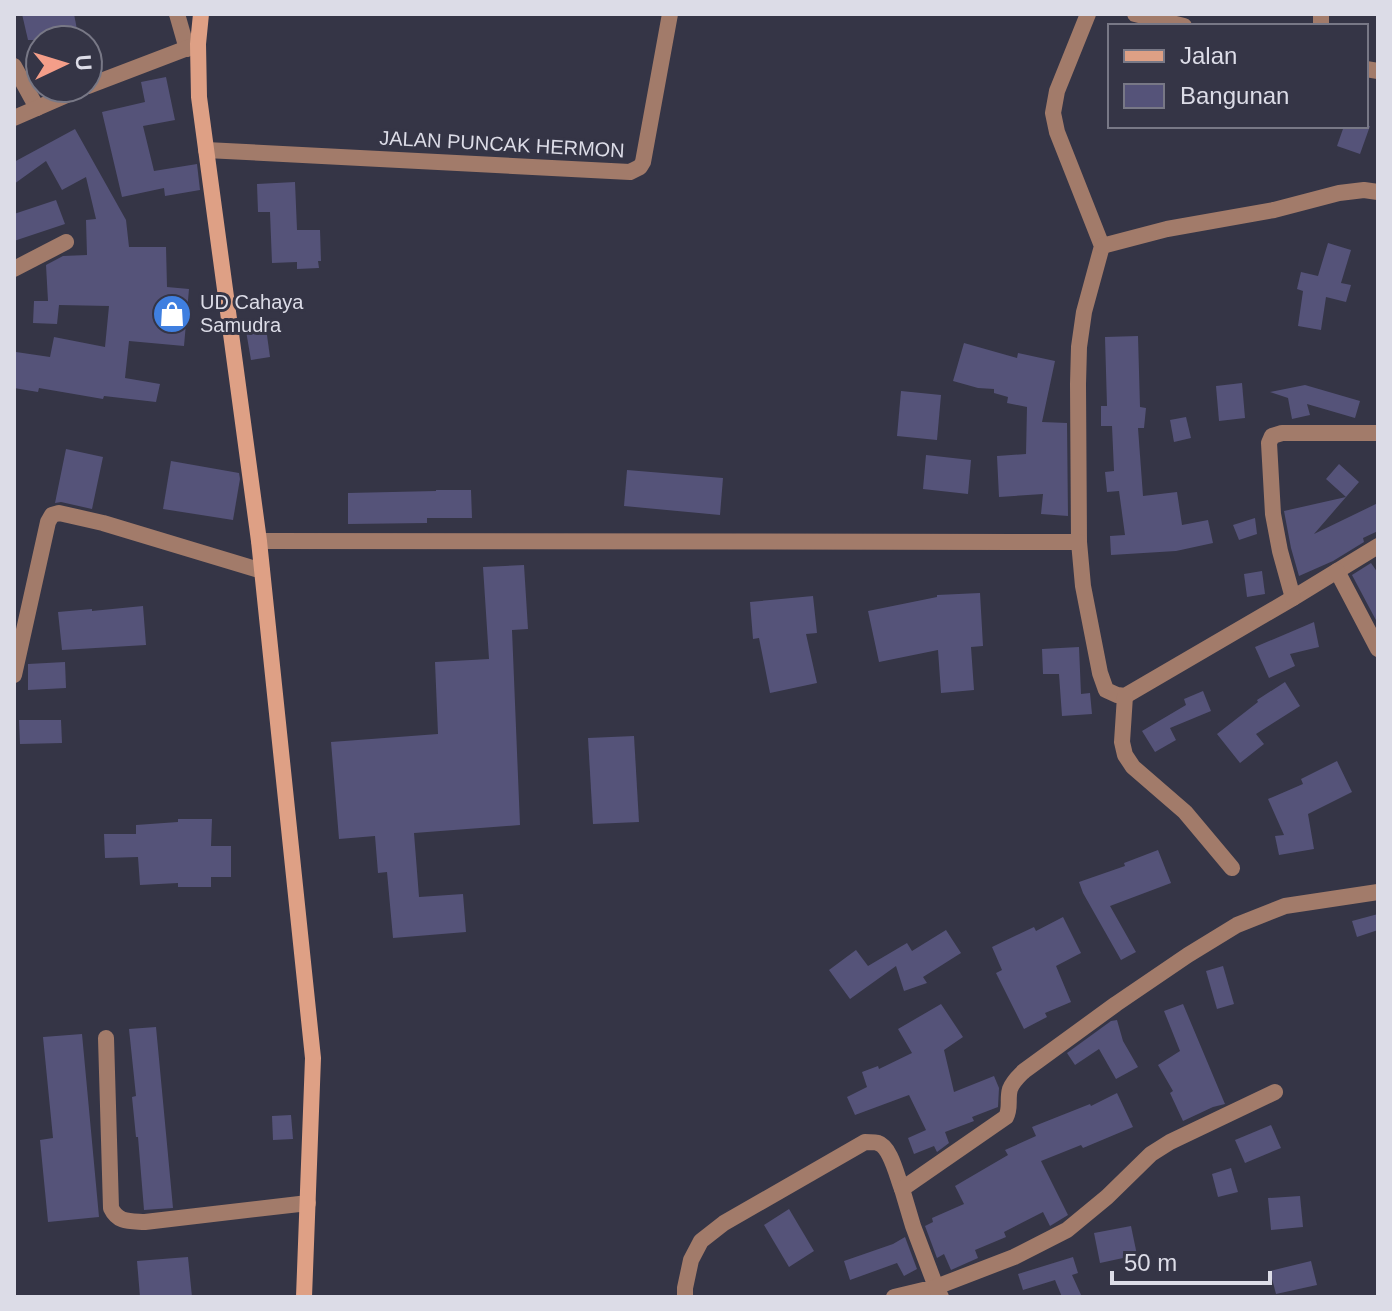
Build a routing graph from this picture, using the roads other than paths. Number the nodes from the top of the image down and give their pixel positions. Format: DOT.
graph roads {
  1 [pos="177,14"];
  2 [pos="201,14"];
  3 [pos="670,14"];
  4 [pos="1088,14"];
  5 [pos="1135,14"];
  6 [pos="1176,24"];
  7 [pos="193,46"];
  8 [pos="14,66"];
  9 [pos="104,80"];
  10 [pos="46,104"];
  11 [pos="37,108"];
  12 [pos="14,118"];
  13 [pos="206,150"];
  14 [pos="1378,192"];
  15 [pos="66,242"];
  16 [pos="1102,246"];
  17 [pos="14,269"];
  18 [pos="1378,433"];
  19 [pos="259,541"];
  20 [pos="1079,542"];
  21 [pos="1378,546"];
  22 [pos="262,571"];
  23 [pos="1337,571"];
  24 [pos="1293,598"];
  25 [pos="1378,649"];
  26 [pos="14,675"];
  27 [pos="1125,696"];
  28 [pos="1232,868"];
  29 [pos="1378,892"];
  30 [pos="106,1038"];
  31 [pos="1275,1092"];
  32 [pos="902,1189"];
  33 [pos="308,1203"];
  34 [pos="939,1292"];
  35 [pos="304,1297"];
  36 [pos="685,1297"];
  37 [pos="894,1297"];
  1 -- 7 [label="street"];
  2 -- 7 [label="street"];
  3 -- 13 [label="street, JALAN PUNCAK HERMON"];
  4 -- 16 [label="street"];
  5 -- 6 [label="street"];
  7 -- 9 [label="street"];
  7 -- 13 [label="street"];
  8 -- 11 [label="street"];
  10 -- 11 [label="street"];
  11 -- 12 [label="street"];
  13 -- 19 [label="street"];
  14 -- 16 [label="street"];
  15 -- 17 [label="street"];
  16 -- 20 [label="street"];
  18 -- 24 [label="street"];
  19 -- 20 [label="street"];
  19 -- 22 [label="street"];
  20 -- 27 [label="street"];
  21 -- 23 [label="street"];
  22 -- 26 [label="street"];
  22 -- 33 [label="street"];
  23 -- 24 [label="street"];
  23 -- 25 [label="street"];
  24 -- 27 [label="street"];
  27 -- 28 [label="street"];
  29 -- 32 [label="street"];
  30 -- 33 [label="street"];
  31 -- 34 [label="street"];
  32 -- 34 [label="street"];
  32 -- 36 [label="street"];
  33 -- 35 [label="street"];
  34 -- 37 [label="street"];
}
